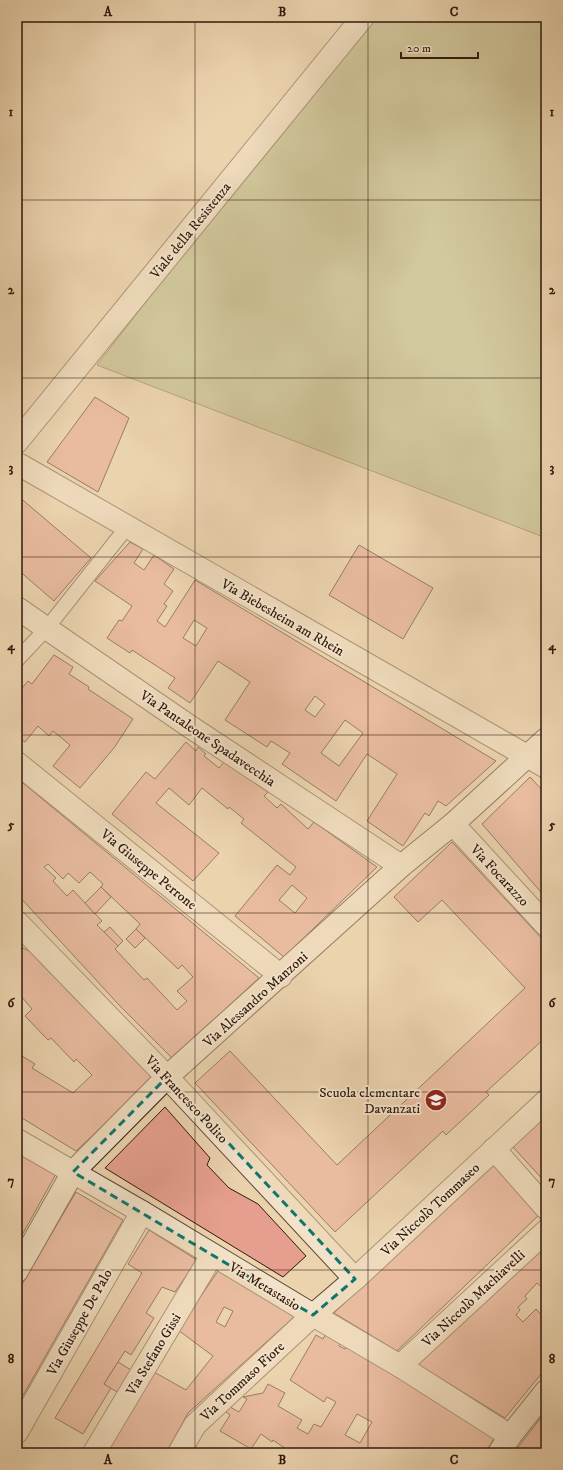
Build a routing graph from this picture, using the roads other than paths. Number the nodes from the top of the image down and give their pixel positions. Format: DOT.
graph roads {
  1 [pos="363,17"];
  2 [pos="17,442"];
  3 [pos="18,464"];
  4 [pos="127,527"];
  5 [pos="17,608"];
  6 [pos="47,628"];
  7 [pos="17,660"];
  8 [pos="546,739"];
  9 [pos="527,756"];
  10 [pos="17,763"];
  11 [pos="546,767"];
  12 [pos="453,824"];
  13 [pos="401,866"];
  14 [pos="17,922"];
  15 [pos="546,925"];
  16 [pos="281,976"];
  17 [pos="167,1077"];
  18 [pos="546,1101"];
  19 [pos="17,1140"];
  20 [pos="494,1149"];
  21 [pos="74,1172"];
  22 [pos="546,1208"];
  23 [pos="142,1212"];
  24 [pos="546,1231"];
  25 [pos="212,1255"];
  26 [pos="17,1271"];
  27 [pos="355,1279"];
  28 [pos="313,1316"];
  29 [pos="400,1366"];
  30 [pos="546,1391"];
  31 [pos="17,1432"];
  32 [pos="504,1444"];
  33 [pos="94,1453"];
  34 [pos="179,1453"];
  1 -- 2 [label="street, Viale della Resistenza"];
  3 -- 4 [label="street, Via Biebesheim am Rhein"];
  4 -- 6 [label="lane"];
  4 -- 9 [label="street, Via Biebesheim am Rhein"];
  5 -- 6 [label="street, Via Pantaleone Spadavecchia"];
  6 -- 7 [label="lane"];
  6 -- 13 [label="street, Via Pantaleone Spadavecchia"];
  8 -- 9 [label="street, Via Alessandro Manzoni"];
  9 -- 11 [label="street, Via Biebesheim am Rhein"];
  9 -- 12 [label="street, Via Alessandro Manzoni"];
  10 -- 16 [label="street, Via Giuseppe Perrone"];
  12 -- 13 [label="street, Via Alessandro Manzoni"];
  12 -- 15 [label="street, Via Focarazzo"];
  13 -- 16 [label="street, Via Alessandro Manzoni"];
  14 -- 17 [label="street, Via Francesco Polito"];
  16 -- 17 [label="street, Via Alessandro Manzoni"];
  17 -- 21 [label="street, Via Alessandro Manzoni"];
  17 -- 27 [label="street, Via Francesco Polito"];
  18 -- 20 [label="street, Via Niccolò Tommaseo"];
  19 -- 21 [label="street, Via Metastasio"];
  20 -- 22 [label="street"];
  20 -- 27 [label="street, Via Niccolò Tommaseo"];
  21 -- 23 [label="street, Via Metastasio"];
  21 -- 26 [label="street, Via Alessandro Manzoni"];
  23 -- 25 [label="street, Via Metastasio"];
  23 -- 31 [label="street, Via Giuseppe De Palo"];
  24 -- 29 [label="street, Via Niccolò Machiavelli"];
  25 -- 28 [label="street, Via Metastasio"];
  25 -- 33 [label="street, Via Stefano Gissi"];
  27 -- 28 [label="street, Via Niccolò Tommaseo"];
  28 -- 29 [label="street, Via Metastasio"];
  28 -- 34 [label="street, Via Tommaso Fiore"];
  29 -- 32 [label="street, Via Metastasio"];
  30 -- 32 [label="street"];
}
